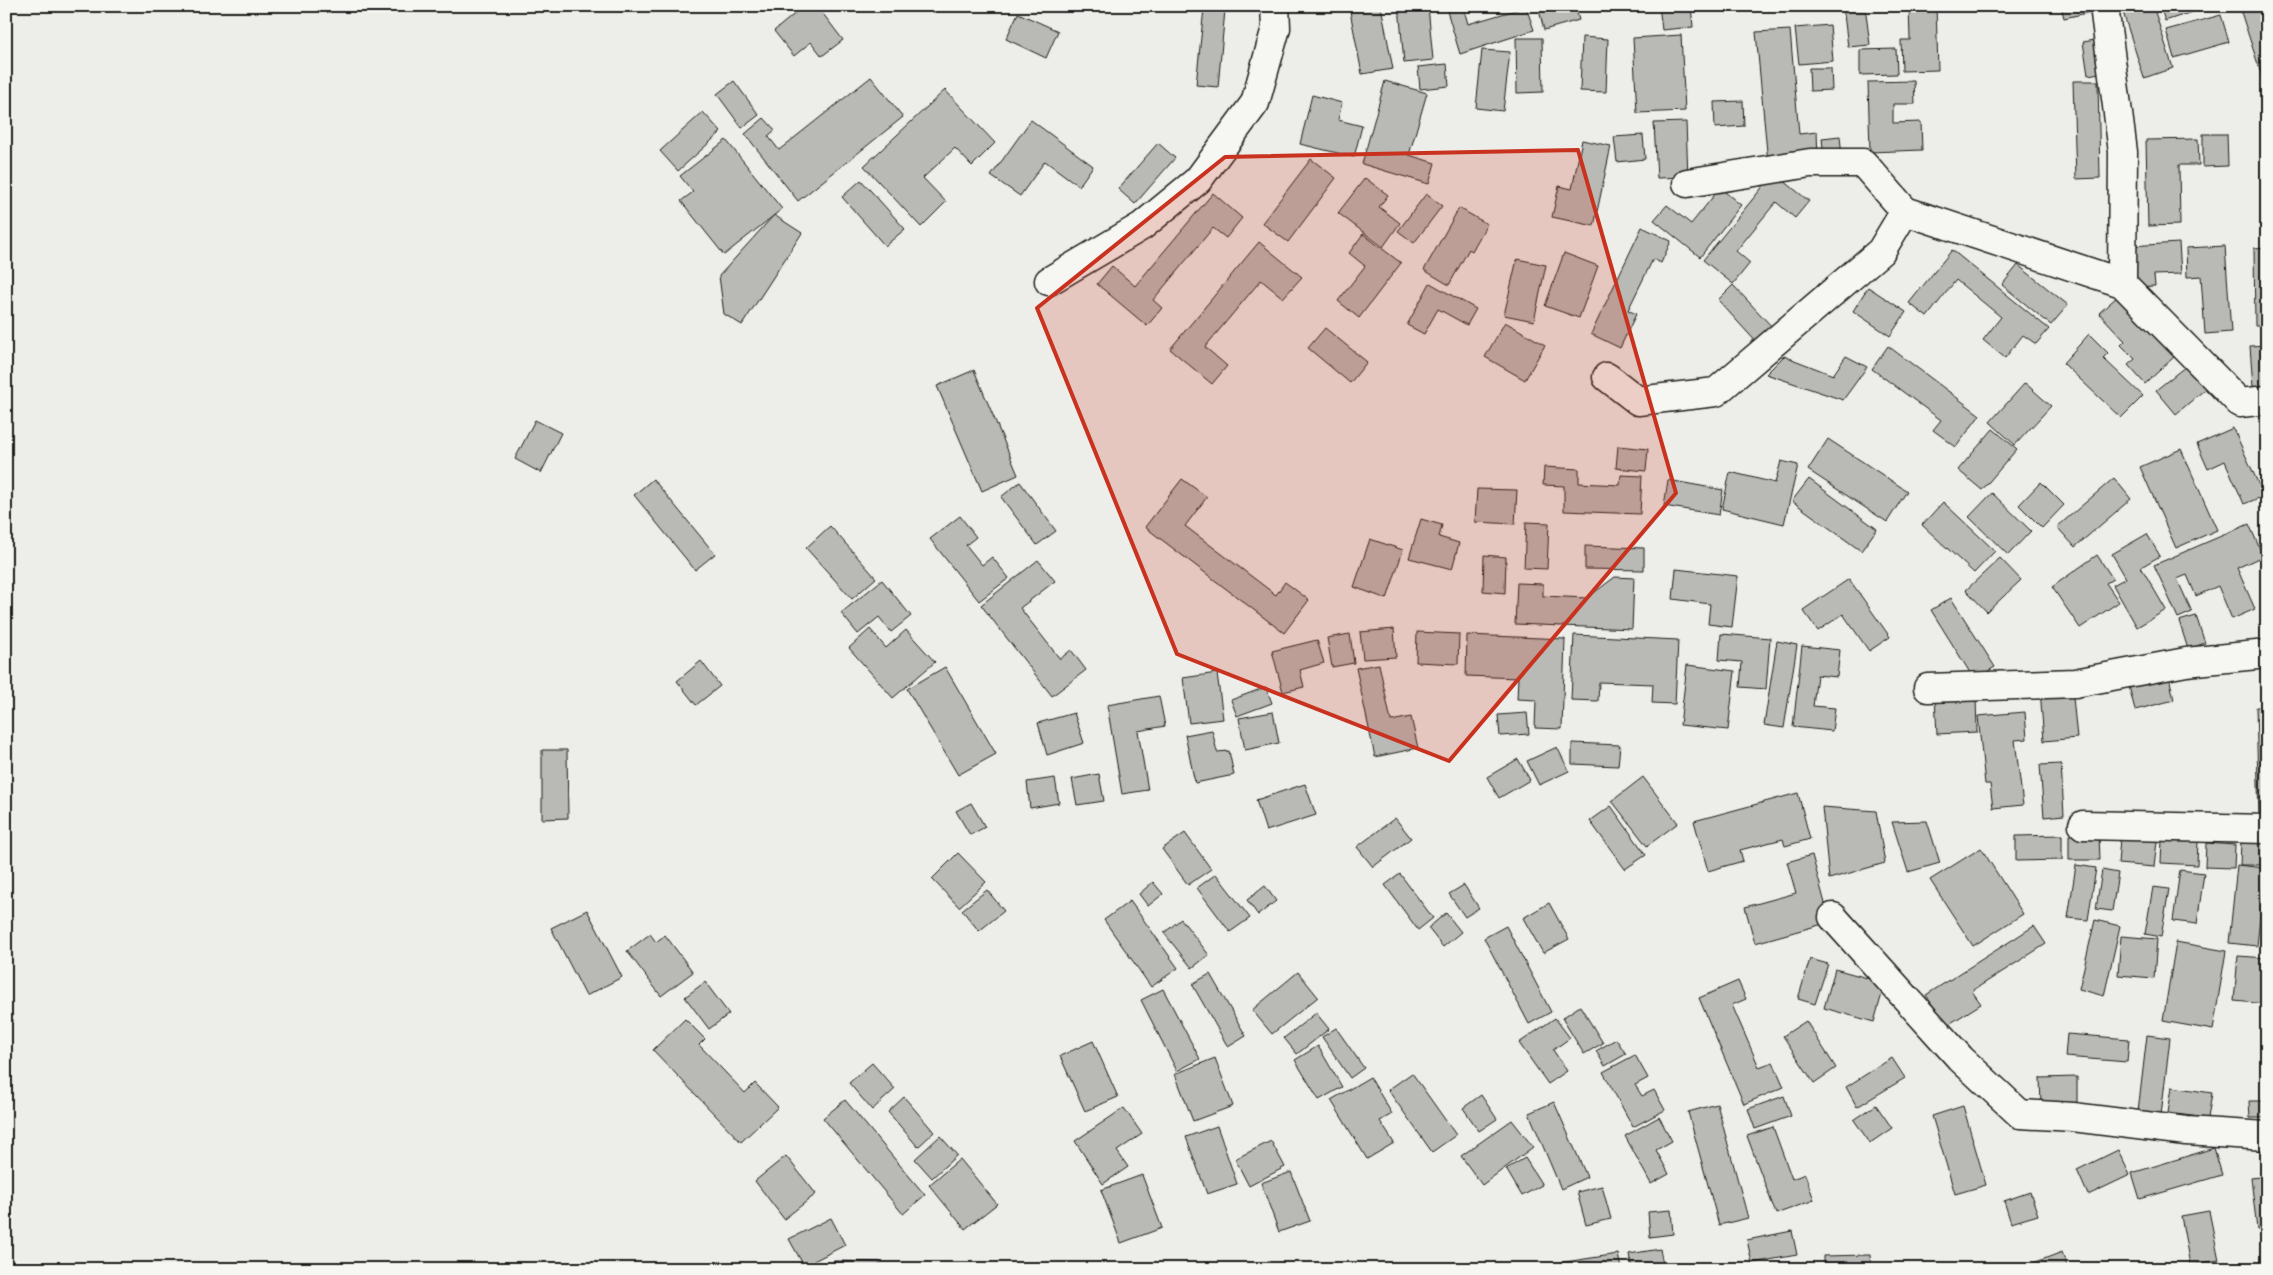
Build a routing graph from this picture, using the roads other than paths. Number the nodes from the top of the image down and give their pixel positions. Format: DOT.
graph roads {
  1 [pos="1275,6"];
  2 [pos="2104,6"];
  3 [pos="1687,183"];
  4 [pos="1905,211"];
  5 [pos="1049,281"];
  6 [pos="2122,283"];
  7 [pos="1607,377"];
  8 [pos="2267,400"];
  9 [pos="2267,654"];
  10 [pos="1928,688"];
  11 [pos="2083,825"];
  12 [pos="2267,829"];
  13 [pos="1833,917"];
  14 [pos="2267,1136"];
  1 -- 5 [label="street"];
  2 -- 6 [label="street"];
  3 -- 4 [label="street"];
  4 -- 6 [label="street"];
  4 -- 7 [label="street"];
  6 -- 8 [label="street"];
  9 -- 10 [label="street"];
  11 -- 12 [label="street"];
  13 -- 14 [label="street"];
}
